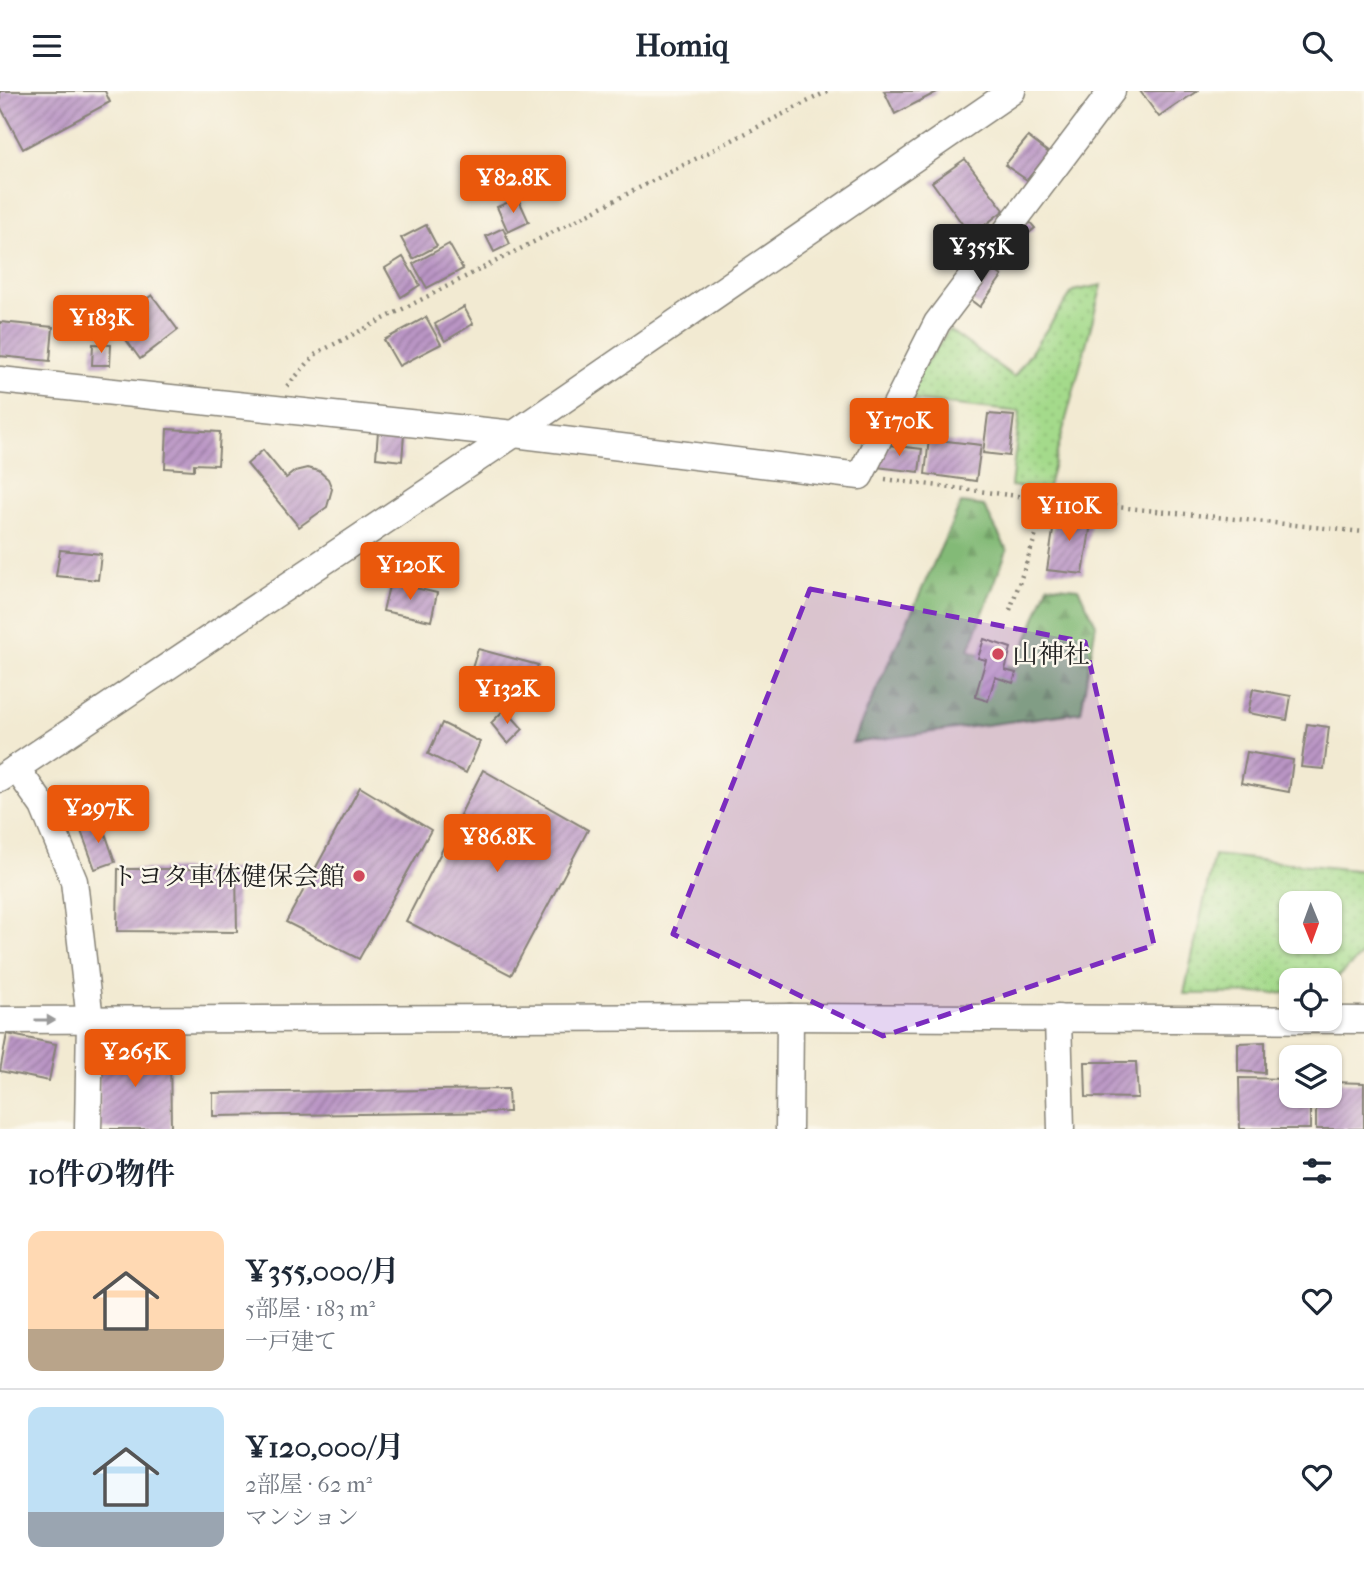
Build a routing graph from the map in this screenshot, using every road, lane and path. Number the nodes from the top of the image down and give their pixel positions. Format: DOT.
graph roads {
  1 [pos="828,91"];
  2 [pos="1012,91"];
  3 [pos="1107,93"];
  4 [pos="0,380"];
  5 [pos="268,408"];
  6 [pos="513,434"];
  7 [pos="860,476"];
  8 [pos="1048,500"];
  9 [pos="1364,532"];
  10 [pos="1010,610"];
  11 [pos="8,774"];
  12 [pos="790,1017"];
  13 [pos="1058,1018"];
  14 [pos="0,1020"];
  15 [pos="90,1020"];
  16 [pos="1364,1020"];
  17 [pos="88,1129"];
  18 [pos="789,1129"];
  19 [pos="1061,1129"];
  1 -- 5 [label="path"];
  2 -- 6 [label="street"];
  3 -- 7 [label="street"];
  4 -- 5 [label="street"];
  5 -- 6 [label="street"];
  6 -- 7 [label="street"];
  6 -- 11 [label="street"];
  7 -- 8 [label="path"];
  8 -- 9 [label="path"];
  8 -- 10 [label="path"];
  11 -- 15 [label="street"];
  12 -- 13 [label="street"];
  12 -- 15 [label="street"];
  12 -- 18 [label="street"];
  13 -- 16 [label="street"];
  13 -- 19 [label="street"];
  14 -- 15 [label="street, one-way"];
  15 -- 17 [label="street"];
}
